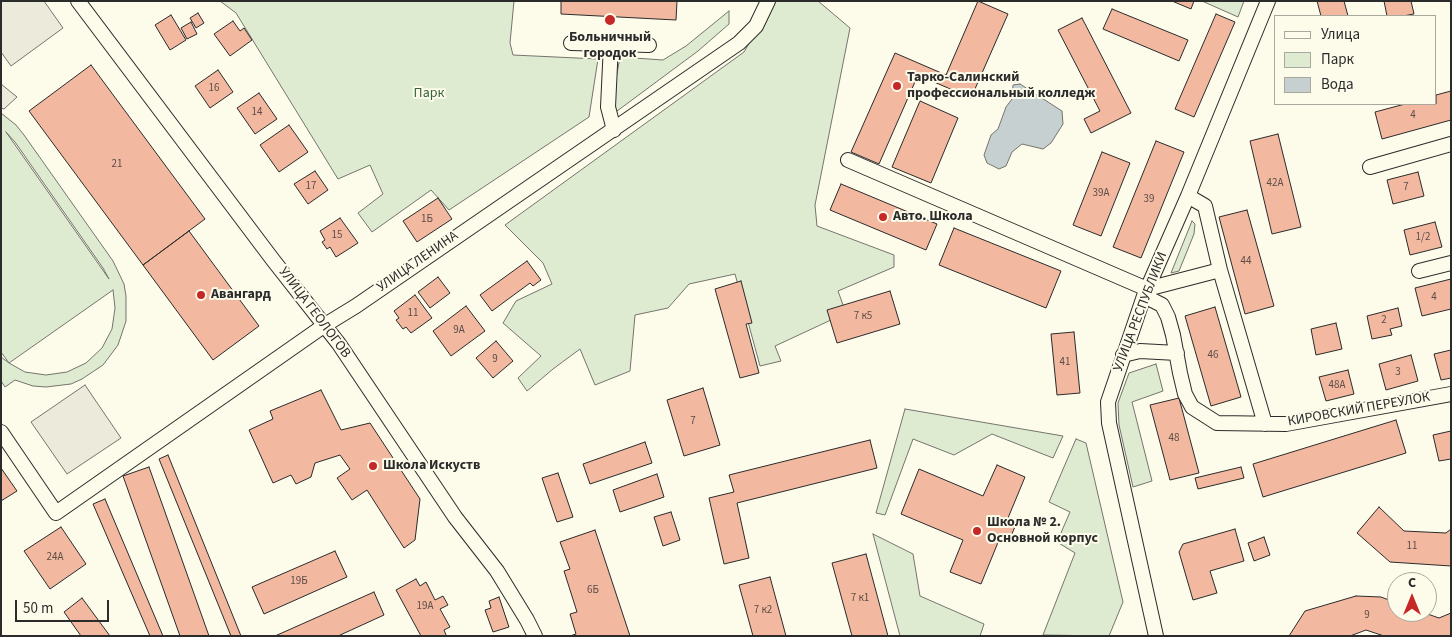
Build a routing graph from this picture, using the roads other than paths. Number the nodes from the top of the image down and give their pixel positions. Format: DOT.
graph roads {
  1 [pos="78,1"];
  2 [pos="768,1"];
  3 [pos="1268,1"];
  4 [pos="571,43"];
  5 [pos="611,44"];
  6 [pos="649,45"];
  7 [pos="614,130"];
  8 [pos="1451,144"];
  9 [pos="848,160"];
  10 [pos="1370,167"];
  11 [pos="1188,196"];
  12 [pos="1451,263"];
  13 [pos="1220,270"];
  14 [pos="1419,271"];
  15 [pos="1146,293"];
  16 [pos="326,325"];
  17 [pos="1177,353"];
  18 [pos="1123,355"];
  19 [pos="1451,394"];
  20 [pos="1265,424"];
  21 [pos="1,432"];
  22 [pos="535,636"];
  23 [pos="1156,636"];
  1 -- 16 [label="street, УЛИЦА ГЕОЛОГОВ"];
  2 -- 7 [label="street, УЛИЦА ЛЕНИНА"];
  3 -- 11 [label="street, УЛИЦА РЕСПУБЛИКИ"];
  4 -- 5 [label="street"];
  5 -- 6 [label="street"];
  5 -- 7 [label="street"];
  7 -- 16 [label="street, УЛИЦА ЛЕНИНА"];
  8 -- 10 [label="street"];
  9 -- 15 [label="street"];
  11 -- 13 [label="street"];
  11 -- 15 [label="street, УЛИЦА РЕСПУБЛИКИ"];
  12 -- 14 [label="street"];
  13 -- 15 [label="street"];
  13 -- 20 [label="street"];
  15 -- 17 [label="street"];
  15 -- 18 [label="street, УЛИЦА РЕСПУБЛИКИ"];
  16 -- 21 [label="street, УЛИЦА ЛЕНИНА"];
  16 -- 22 [label="street, УЛИЦА ГЕОЛОГОВ"];
  17 -- 18 [label="street"];
  17 -- 20 [label="street, КИРОВСКИЙ ПЕРЕУЛОК"];
  18 -- 23 [label="street, УЛИЦА РЕСПУБЛИКИ"];
  19 -- 20 [label="street, КИРОВСКИЙ ПЕРЕУЛОК"];
}
